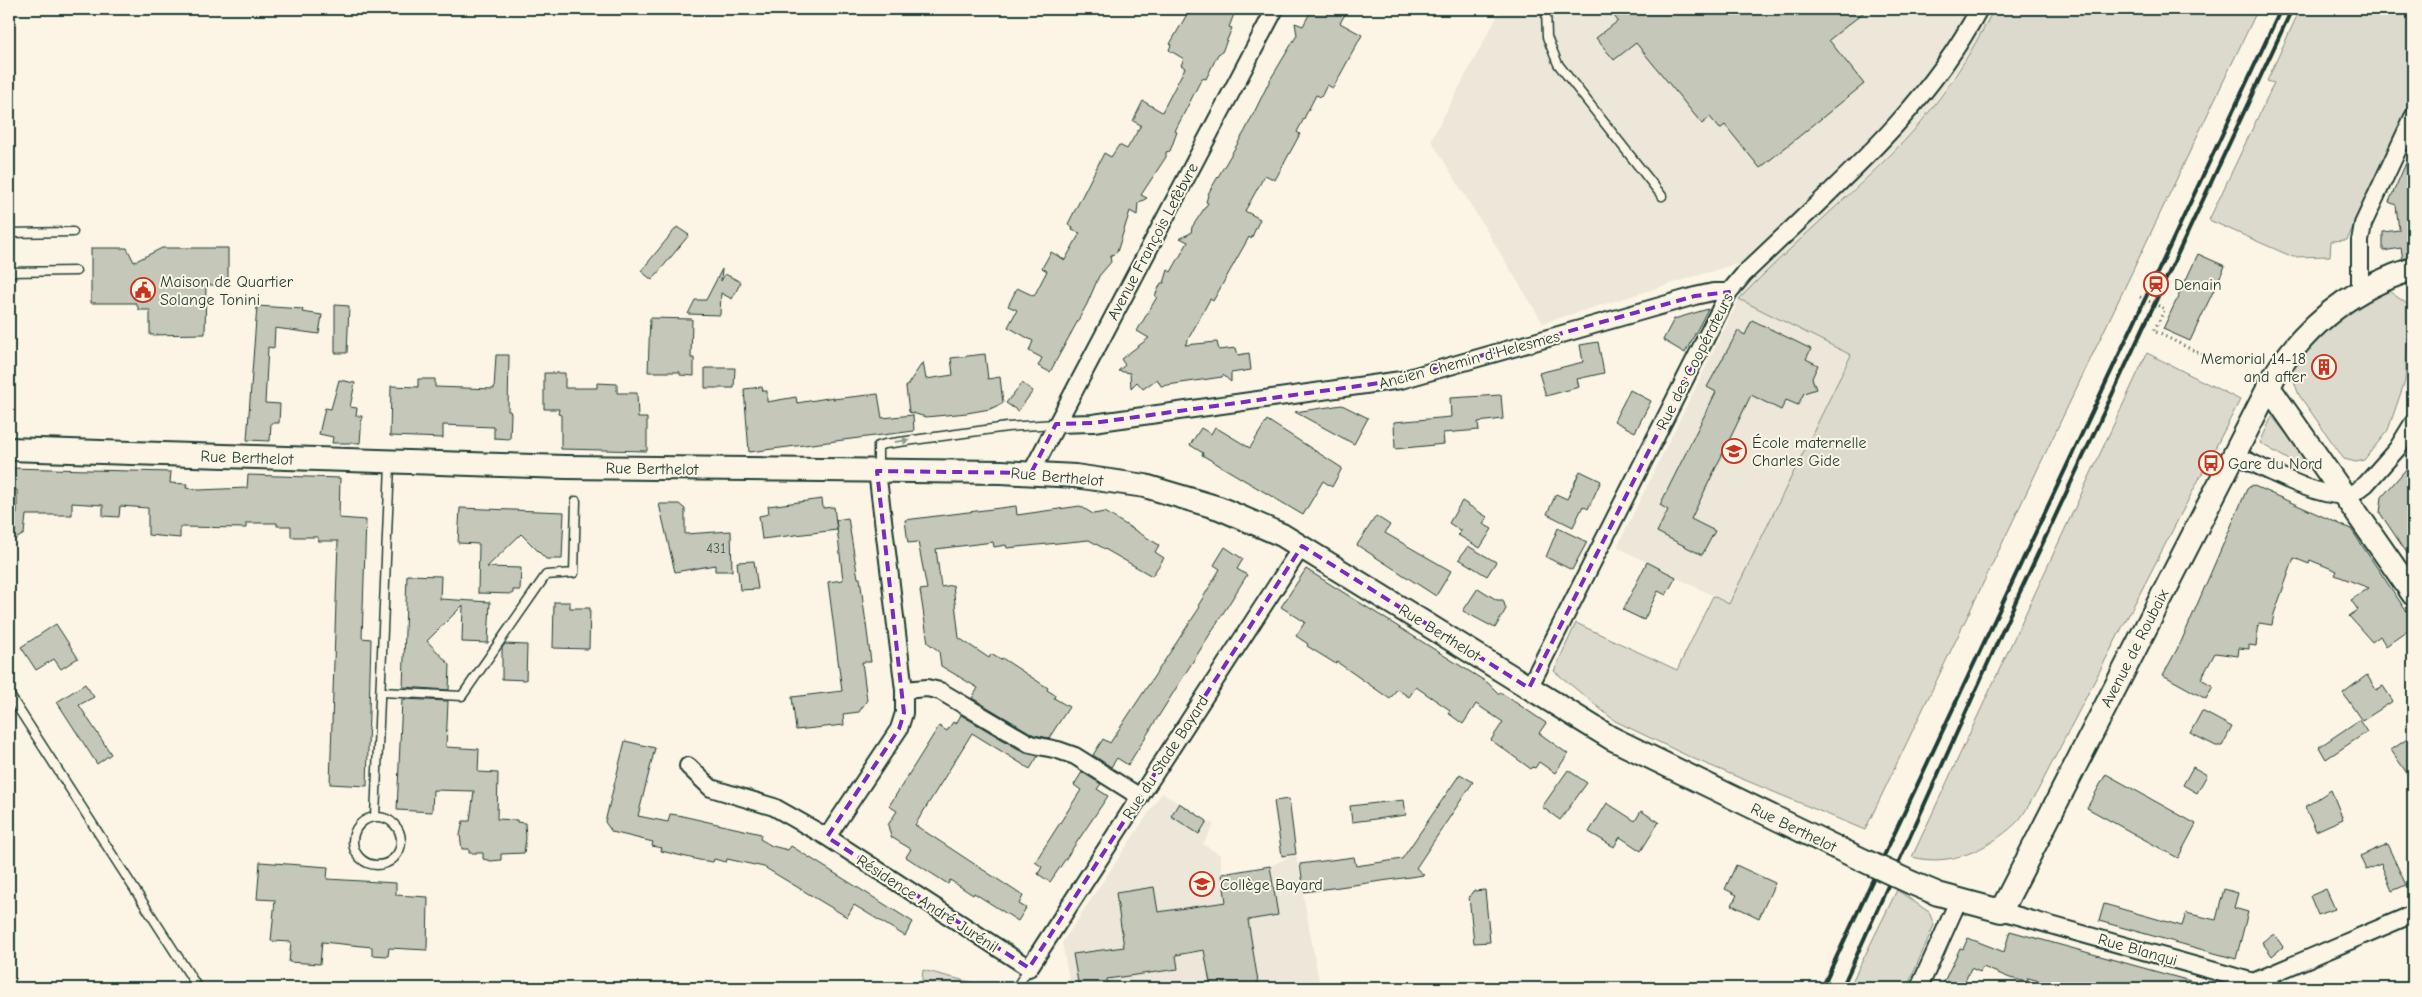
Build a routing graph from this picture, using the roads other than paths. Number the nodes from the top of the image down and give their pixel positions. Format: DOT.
graph roads {
  1 [pos="1275,9"];
  2 [pos="1546,9"];
  3 [pos="1979,9"];
  4 [pos="2413,117"];
  5 [pos="1662,196"];
  6 [pos="73,232"];
  7 [pos="9,233"];
  8 [pos="2413,269"];
  9 [pos="76,271"];
  10 [pos="9,272"];
  11 [pos="2360,291"];
  12 [pos="1729,292"];
  13 [pos="2268,386"];
  14 [pos="2413,423"];
  15 [pos="1056,424"];
  16 [pos="9,450"];
  17 [pos="2233,454"];
  18 [pos="390,463"];
  19 [pos="877,470"];
  20 [pos="1031,473"];
  21 [pos="2346,495"];
  22 [pos="576,501"];
  23 [pos="1302,546"];
  24 [pos="2413,594"];
  25 [pos="1529,688"];
  26 [pos="904,690"];
  27 [pos="382,692"];
  28 [pos="9,694"];
  29 [pos="688,766"];
  30 [pos="1140,797"];
  31 [pos="376,817"];
  32 [pos="827,838"];
  33 [pos="1959,899"];
  34 [pos="2001,911"];
  35 [pos="2413,914"];
  36 [pos="1029,968"];
  37 [pos="2253,982"];
  38 [pos="198,988"];
  39 [pos="1016,988"];
  40 [pos="1919,988"];
  41 [pos="2276,988"];
  1 -- 15 [label="street, Avenue François Lefèbvre"];
  2 -- 5 [label="lane"];
  3 -- 12 [label="street, Rue des Coopérateurs"];
  4 -- 11 [label="street"];
  6 -- 7 [label="lane"];
  8 -- 11 [label="street, Avenue de Roubaix"];
  9 -- 10 [label="lane"];
  11 -- 13 [label="street, Avenue de Roubaix"];
  12 -- 15 [label="street, Ancien Chemin d'Helesmes"];
  12 -- 25 [label="street, Rue des Coopérateurs"];
  13 -- 17 [label="street, Avenue de Roubaix"];
  13 -- 21 [label="street"];
  14 -- 21 [label="street"];
  19 -- 15 [label="lane, one-way"];
  15 -- 20 [label="street, Avenue François Lefèbvre"];
  16 -- 18 [label="street, Rue Berthelot"];
  17 -- 21 [label="street"];
  17 -- 34 [label="street, Avenue de Roubaix"];
  18 -- 19 [label="street, Rue Berthelot"];
  18 -- 27 [label="lane"];
  19 -- 20 [label="street, Rue Berthelot"];
  19 -- 26 [label="street"];
  20 -- 23 [label="street, Rue Berthelot"];
  21 -- 24 [label="street"];
  22 -- 27 [label="lane"];
  23 -- 25 [label="street, Rue Berthelot"];
  23 -- 30 [label="street, Rue du Stade Bayard"];
  25 -- 33 [label="street, Rue Berthelot, bridge"];
  26 -- 30 [label="street"];
  26 -- 32 [label="street"];
  27 -- 31 [label="lane"];
  28 -- 38 [label="lane"];
  29 -- 32 [label="street, Résidence André Jurénil"];
  30 -- 36 [label="street, Rue du Stade Bayard"];
  31 -- 31 [label="lane"];
  32 -- 36 [label="street, Résidence André Jurénil"];
  33 -- 34 [label="street, Rue Berthelot"];
  33 -- 40 [label="street"];
  34 -- 37 [label="street, Rue Blanqui"];
  35 -- 37 [label="street"];
  36 -- 39 [label="lane"];
  37 -- 41 [label="street, Rue Blanqui"];
}
